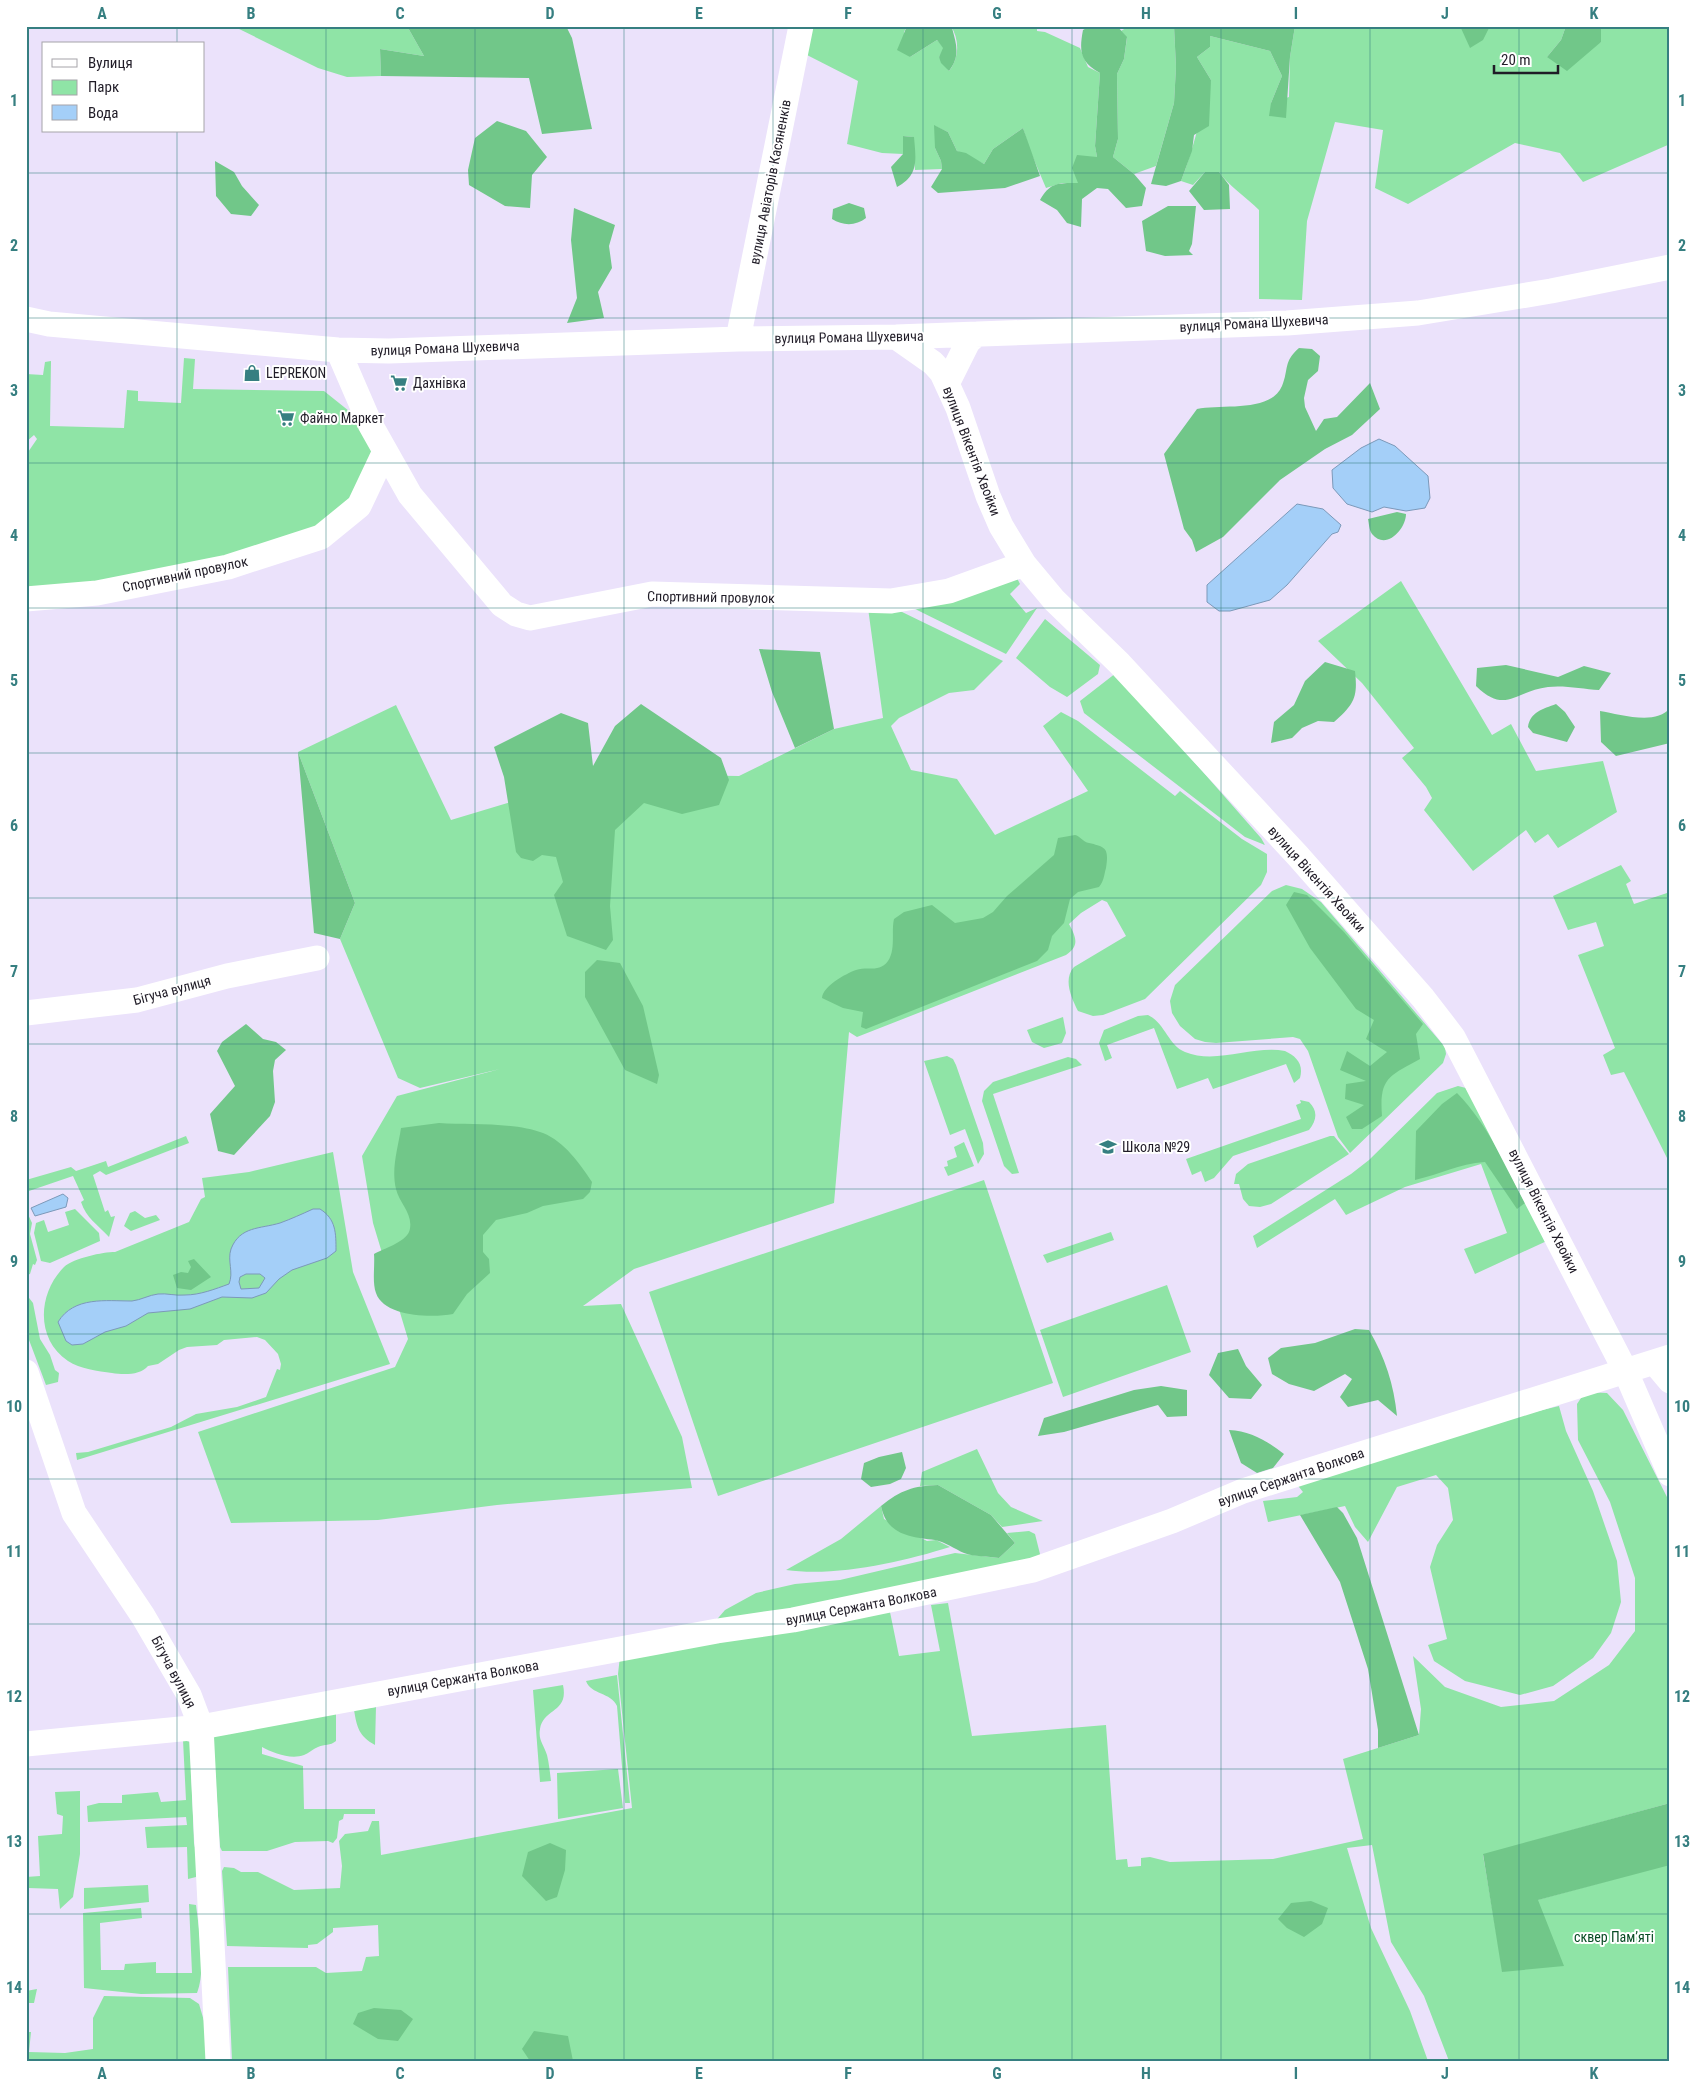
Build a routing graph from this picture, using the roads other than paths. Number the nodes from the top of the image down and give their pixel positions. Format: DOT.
graph roads {
  1 [pos="801,26"];
  2 [pos="1670,267"];
  3 [pos="26,319"];
  4 [pos="978,334"];
  5 [pos="896,337"];
  6 [pos="738,338"];
  7 [pos="338,350"];
  8 [pos="947,384"];
  9 [pos="386,451"];
  10 [pos="1024,564"];
  11 [pos="26,599"];
  12 [pos="317,958"];
  13 [pos="26,1013"];
  14 [pos="1665,1367"];
  15 [pos="1625,1370"];
  16 [pos="26,1372"];
  17 [pos="1670,1474"];
  18 [pos="201,1727"];
  19 [pos="26,1744"];
  20 [pos="218,2061"];
  1 -- 6 [label="street, вулиця Авіаторів Касяненків"];
  2 -- 4 [label="street, вулиця Романа Шухевича"];
  3 -- 7 [label="street, вулиця Романа Шухевича"];
  4 -- 5 [label="street, вулиця Романа Шухевича"];
  4 -- 8 [label="street"];
  5 -- 6 [label="street, вулиця Романа Шухевича"];
  5 -- 8 [label="street, вулиця Вікентія Хвойки"];
  6 -- 7 [label="street, вулиця Романа Шухевича"];
  7 -- 9 [label="street, Спортивний провулок"];
  8 -- 10 [label="street, вулиця Вікентія Хвойки"];
  9 -- 10 [label="street, Спортивний провулок"];
  9 -- 11 [label="street, Спортивний провулок"];
  10 -- 15 [label="street, вулиця Вікентія Хвойки"];
  12 -- 13 [label="street, Бігуча вулиця"];
  14 -- 15 [label="street, вулиця Сержанта Волкова"];
  15 -- 17 [label="street, вулиця Вікентія Хвойки"];
  15 -- 18 [label="street, вулиця Сержанта Волкова"];
  16 -- 18 [label="street, Бігуча вулиця"];
  18 -- 19 [label="street, вулиця Сержанта Волкова"];
  18 -- 20 [label="street, Бігуча вулиця"];
}
